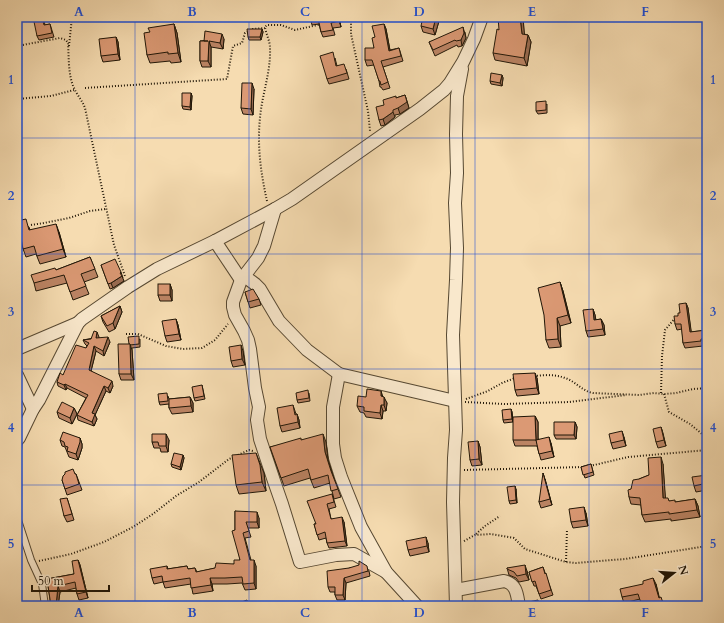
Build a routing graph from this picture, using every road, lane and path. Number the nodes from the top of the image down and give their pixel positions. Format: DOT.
graph roads {
  1 [pos="26,17"];
  2 [pos="72,17"];
  3 [pos="472,17"];
  4 [pos="482,17"];
  5 [pos="334,20"];
  6 [pos="17,22"];
  7 [pos="323,24"];
  8 [pos="265,28"];
  9 [pos="474,39"];
  10 [pos="17,46"];
  11 [pos="68,51"];
  12 [pos="463,62"];
  13 [pos="85,88"];
  14 [pos="74,90"];
  15 [pos="17,99"];
  16 [pos="372,142"];
  17 [pos="106,209"];
  18 [pos="273,210"];
  19 [pos="31,225"];
  20 [pos="215,241"];
  21 [pos="242,278"];
  22 [pos="128,287"];
  23 [pos="235,315"];
  24 [pos="677,316"];
  25 [pos="78,323"];
  26 [pos="126,334"];
  27 [pos="17,349"];
  28 [pos="339,374"];
  29 [pos="17,375"];
  30 [pos="528,376"];
  31 [pos="520,377"];
  32 [pos="707,388"];
  33 [pos="661,394"];
  34 [pos="664,394"];
  35 [pos="633,395"];
  36 [pos="455,401"];
  37 [pos="33,409"];
  38 [pos="707,438"];
  39 [pos="18,439"];
  40 [pos="707,450"];
  41 [pos="264,452"];
  42 [pos="17,463"];
  43 [pos="454,471"];
  44 [pos="500,516"];
  45 [pos="17,517"];
  46 [pos="567,529"];
  47 [pos="475,535"];
  48 [pos="707,546"];
  49 [pos="454,548"];
  50 [pos="566,562"];
  51 [pos="32,563"];
  52 [pos="386,572"];
  53 [pos="456,590"];
  54 [pos="642,605"];
  55 [pos="45,606"];
  56 [pos="417,606"];
  57 [pos="456,606"];
  58 [pos="519,606"];
  59 [pos="632,606"];
  1 -- 6 [label="path"];
  2 -- 11 [label="path"];
  3 -- 9 [label="street"];
  4 -- 9 [label="street"];
  5 -- 16 [label="path"];
  7 -- 8 [label="path"];
  8 -- 13 [label="path"];
  8 -- 18 [label="path"];
  9 -- 12 [label="street"];
  10 -- 11 [label="path"];
  11 -- 14 [label="path"];
  12 -- 16 [label="street"];
  12 -- 36 [label="street"];
  14 -- 15 [label="path"];
  14 -- 17 [label="path"];
  16 -- 18 [label="street"];
  17 -- 19 [label="path"];
  17 -- 22 [label="path"];
  18 -- 20 [label="street"];
  18 -- 21 [label="street"];
  20 -- 21 [label="street"];
  20 -- 22 [label="street"];
  21 -- 23 [label="street"];
  21 -- 28 [label="street"];
  22 -- 25 [label="street"];
  23 -- 26 [label="path"];
  23 -- 41 [label="street"];
  24 -- 33 [label="path"];
  25 -- 27 [label="street"];
  25 -- 37 [label="street"];
  28 -- 36 [label="street"];
  28 -- 52 [label="street"];
  29 -- 37 [label="street"];
  30 -- 35 [label="path"];
  31 -- 36 [label="path"];
  32 -- 34 [label="path"];
  33 -- 34 [label="path"];
  33 -- 35 [label="path"];
  34 -- 38 [label="path"];
  35 -- 36 [label="path"];
  36 -- 43 [label="street"];
  37 -- 39 [label="street"];
  39 -- 42 [label="lane"];
  40 -- 43 [label="path"];
  41 -- 51 [label="path"];
  41 -- 52 [label="street"];
  43 -- 49 [label="street"];
  44 -- 47 [label="path"];
  45 -- 51 [label="lane"];
  46 -- 50 [label="path"];
  47 -- 49 [label="path"];
  47 -- 50 [label="path"];
  48 -- 50 [label="path"];
  49 -- 53 [label="street"];
  51 -- 55 [label="lane"];
  52 -- 56 [label="street"];
  53 -- 57 [label="street"];
  53 -- 58 [label="street"];
  54 -- 59 [label="path"];
}
